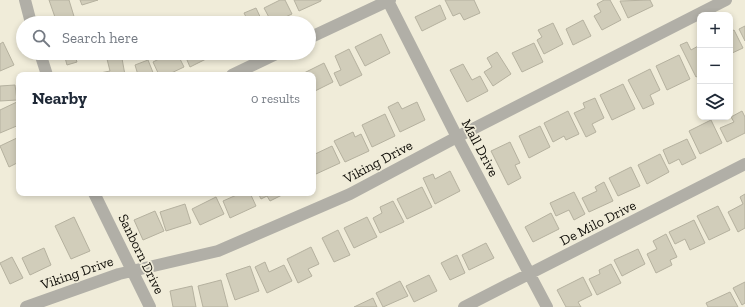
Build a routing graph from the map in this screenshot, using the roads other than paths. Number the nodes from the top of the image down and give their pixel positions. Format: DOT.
graph roads {
  1 [pos="25,0"];
  2 [pos="389,0"];
  3 [pos="726,0"];
  4 [pos="29,16"];
  5 [pos="316,35"];
  6 [pos="42,60"];
  7 [pos="263,60"];
  8 [pos="46,72"];
  9 [pos="238,72"];
  10 [pos="457,137"];
  11 [pos="745,164"];
  12 [pos="95,196"];
  13 [pos="131,270"];
  14 [pos="531,275"];
  15 [pos="26,307"];
  16 [pos="150,307"];
  17 [pos="464,307"];
  18 [pos="547,307"];
  1 -- 4 [label="street"];
  2 -- 5 [label="street"];
  2 -- 10 [label="street, Mall Drive"];
  3 -- 10 [label="street, Viking Drive"];
  6 -- 8 [label="street"];
  7 -- 9 [label="street"];
  10 -- 13 [label="street, Viking Drive"];
  10 -- 14 [label="street, Mall Drive"];
  11 -- 14 [label="street, De Milo Drive"];
  12 -- 13 [label="street, Sanborn Drive"];
  13 -- 15 [label="street, Viking Drive"];
  13 -- 16 [label="street, Sanborn Drive"];
  14 -- 17 [label="street, De Milo Drive"];
  14 -- 18 [label="street, Mall Drive"];
}
